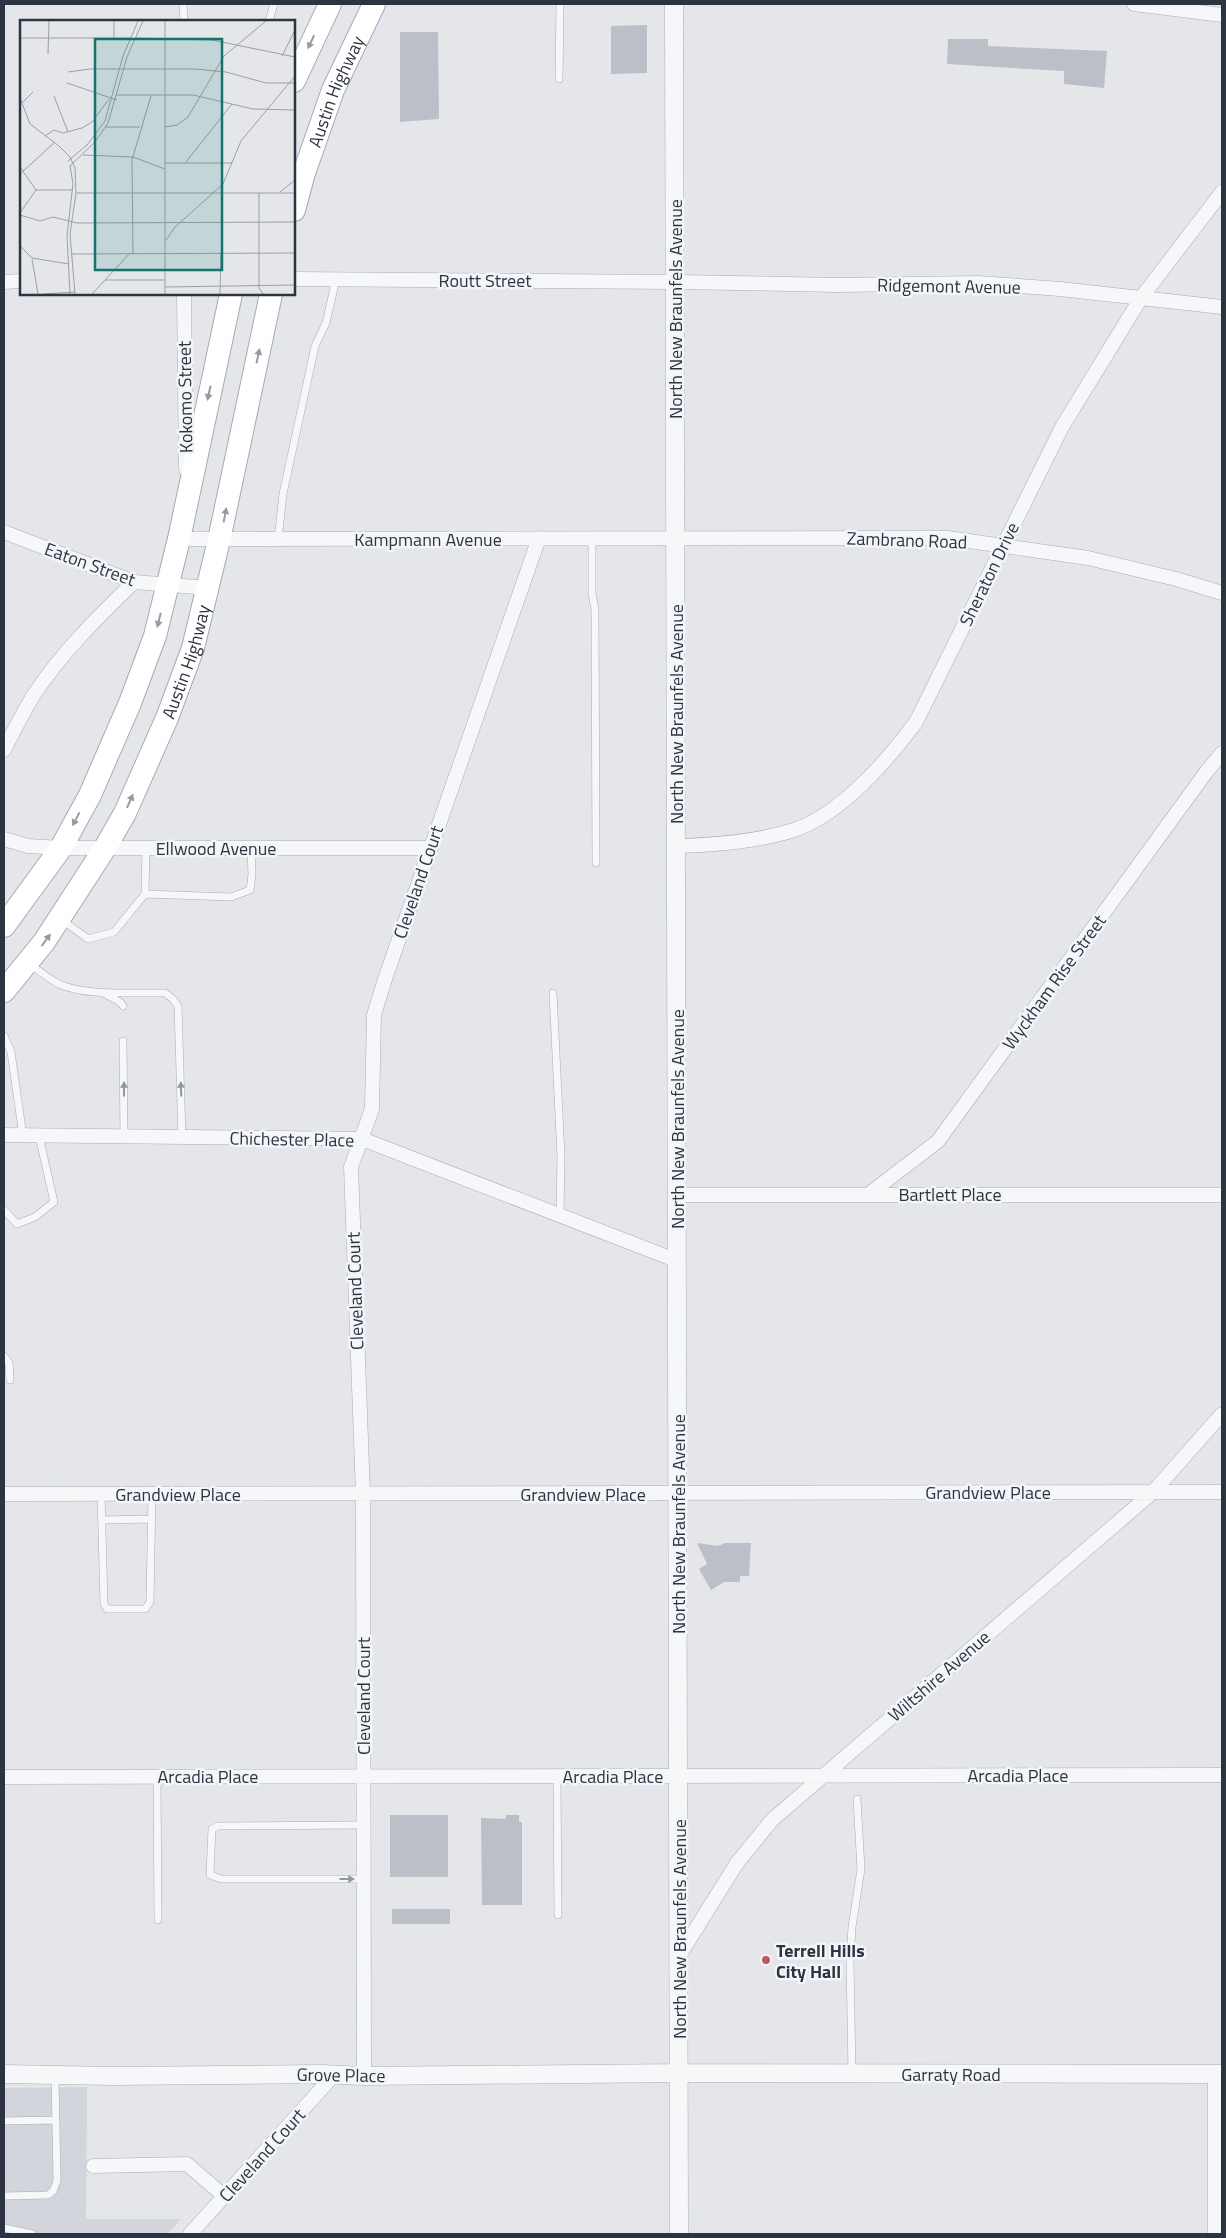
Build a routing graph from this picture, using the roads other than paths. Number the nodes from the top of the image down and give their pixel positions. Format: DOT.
graph roads {
  1 [pos="183,4"];
  2 [pos="274,4"];
  3 [pos="330,4"];
  4 [pos="374,4"];
  5 [pos="560,4"];
  6 [pos="674,4"];
  7 [pos="1134,4"];
  8 [pos="1222,16"];
  9 [pos="184,20"];
  10 [pos="269,20"];
  11 [pos="295,79"];
  12 [pos="559,79"];
  13 [pos="1222,192"];
  14 [pos="295,206"];
  15 [pos="295,279"];
  16 [pos="336,279"];
  17 [pos="20,281"];
  18 [pos="4,282"];
  19 [pos="676,282"];
  20 [pos="184,295"];
  21 [pos="231,295"];
  22 [pos="272,295"];
  23 [pos="1141,298"];
  24 [pos="1222,307"];
  25 [pos="187,500"];
  26 [pos="4,532"];
  27 [pos="539,538"];
  28 [pos="592,538"];
  29 [pos="676,538"];
  30 [pos="179,539"];
  31 [pos="220,540"];
  32 [pos="278,540"];
  33 [pos="1002,546"];
  34 [pos="134,582"];
  35 [pos="168,586"];
  36 [pos="208,588"];
  37 [pos="1222,593"];
  38 [pos="4,750"];
  39 [pos="1222,753"];
  40 [pos="4,839"];
  41 [pos="677,846"];
  42 [pos="61,848"];
  43 [pos="105,848"];
  44 [pos="146,848"];
  45 [pos="251,848"];
  46 [pos="430,848"];
  47 [pos="596,862"];
  48 [pos="145,894"];
  49 [pos="60,919"];
  50 [pos="4,926"];
  51 [pos="27,962"];
  52 [pos="4,991"];
  53 [pos="100,992"];
  54 [pos="553,993"];
  55 [pos="124,1006"];
  56 [pos="4,1036"];
  57 [pos="124,1041"];
  58 [pos="4,1136"];
  59 [pos="23,1136"];
  60 [pos="39,1136"];
  61 [pos="124,1137"];
  62 [pos="182,1138"];
  63 [pos="362,1139"];
  64 [pos="677,1194"];
  65 [pos="869,1194"];
  66 [pos="1222,1195"];
  67 [pos="4,1210"];
  68 [pos="560,1216"];
  69 [pos="678,1261"];
  70 [pos="4,1356"];
  71 [pos="10,1380"];
  72 [pos="1222,1414"];
  73 [pos="1153,1492"];
  74 [pos="1222,1492"];
  75 [pos="678,1493"];
  76 [pos="4,1494"];
  77 [pos="101,1494"];
  78 [pos="152,1494"];
  79 [pos="363,1494"];
  80 [pos="102,1520"];
  81 [pos="152,1520"];
  82 [pos="679,1775"];
  83 [pos="1222,1775"];
  84 [pos="157,1776"];
  85 [pos="556,1776"];
  86 [pos="824,1776"];
  87 [pos="4,1777"];
  88 [pos="364,1777"];
  89 [pos="857,1799"];
  90 [pos="364,1825"];
  91 [pos="364,1879"];
  92 [pos="558,1915"];
  93 [pos="158,1920"];
  94 [pos="679,1956"];
  95 [pos="679,2073"];
  96 [pos="852,2073"];
  97 [pos="4,2074"];
  98 [pos="55,2074"];
  99 [pos="1219,2074"];
  100 [pos="333,2076"];
  101 [pos="364,2076"];
  102 [pos="56,2120"];
  103 [pos="4,2121"];
  104 [pos="93,2166"];
  105 [pos="4,2196"];
  106 [pos="224,2196"];
  107 [pos="1217,2226"];
  108 [pos="4,2228"];
  109 [pos="32,2234"];
  110 [pos="190,2234"];
  111 [pos="680,2234"];
  1 -- 9 [label="lane"];
  2 -- 10 [label="lane"];
  3 -- 11 [label="main road, one-way"];
  4 -- 14 [label="main road, Austin Highway"];
  5 -- 12 [label="lane"];
  6 -- 19 [label="street, North New Braunfels Avenue"];
  7 -- 8 [label="street"];
  13 -- 23 [label="street, Sheraton Drive"];
  15 -- 16 [label="street, Routt Street"];
  16 -- 19 [label="street, Routt Street"];
  16 -- 32 [label="lane"];
  17 -- 18 [label="street"];
  19 -- 23 [label="street, Ridgemont Avenue"];
  19 -- 29 [label="street, North New Braunfels Avenue"];
  20 -- 25 [label="street, Kokomo Street"];
  21 -- 25 [label="main road, Austin Highway, one-way"];
  31 -- 22 [label="main road, Austin Highway, one-way"];
  23 -- 24 [label="street, Ridgemont Avenue"];
  23 -- 33 [label="street, Sheraton Drive"];
  25 -- 30 [label="main road, Austin Highway"];
  26 -- 34 [label="street, Eaton Street"];
  27 -- 28 [label="street, Kampmann Avenue"];
  27 -- 32 [label="street, Kampmann Avenue"];
  27 -- 46 [label="street, Cleveland Court"];
  28 -- 29 [label="street, Kampmann Avenue"];
  28 -- 47 [label="lane"];
  29 -- 33 [label="street, Zambrano Road"];
  29 -- 41 [label="street, North New Braunfels Avenue"];
  30 -- 31 [label="street, Kampmann Avenue"];
  30 -- 35 [label="main road, Austin Highway"];
  31 -- 32 [label="street, Kampmann Avenue"];
  31 -- 36 [label="main road, Austin Highway"];
  33 -- 37 [label="street, Zambrano Road"];
  33 -- 41 [label="street, Sheraton Drive"];
  34 -- 35 [label="street, Eaton Street"];
  34 -- 38 [label="street"];
  35 -- 36 [label="street, Eaton Street"];
  35 -- 42 [label="main road, Austin Highway, one-way"];
  43 -- 36 [label="main road, Austin Highway, one-way"];
  39 -- 65 [label="street, Wyckham Rise Street"];
  40 -- 42 [label="street, Ellwood Avenue"];
  41 -- 64 [label="street, North New Braunfels Avenue"];
  42 -- 43 [label="street, Ellwood Avenue"];
  42 -- 50 [label="main road, Austin Highway"];
  43 -- 44 [label="street, Ellwood Avenue"];
  43 -- 49 [label="main road, Austin Highway"];
  44 -- 45 [label="street, Ellwood Avenue"];
  44 -- 48 [label="lane"];
  45 -- 46 [label="street, Ellwood Avenue"];
  45 -- 48 [label="lane"];
  46 -- 63 [label="street, Cleveland Court"];
  48 -- 49 [label="lane"];
  51 -- 49 [label="main road, Austin Highway, one-way"];
  51 -- 52 [label="main road, Austin Highway"];
  51 -- 53 [label="lane"];
  53 -- 55 [label="lane"];
  62 -- 53 [label="lane, one-way"];
  54 -- 68 [label="lane"];
  56 -- 59 [label="lane"];
  61 -- 57 [label="lane, one-way"];
  58 -- 59 [label="street, Chichester Place"];
  59 -- 60 [label="street, Chichester Place"];
  60 -- 61 [label="street, Chichester Place"];
  60 -- 67 [label="lane"];
  61 -- 62 [label="street, Chichester Place"];
  62 -- 63 [label="street, Chichester Place"];
  63 -- 68 [label="street, Chichester Place"];
  63 -- 79 [label="street, Cleveland Court"];
  64 -- 65 [label="street, Bartlett Place"];
  64 -- 69 [label="street, North New Braunfels Avenue"];
  65 -- 66 [label="street, Bartlett Place"];
  68 -- 69 [label="street, Chichester Place"];
  69 -- 75 [label="street, North New Braunfels Avenue"];
  70 -- 71 [label="lane"];
  72 -- 73 [label="street, Wiltshire Avenue"];
  73 -- 74 [label="street, Grandview Place"];
  73 -- 75 [label="street, Grandview Place"];
  73 -- 86 [label="street, Wiltshire Avenue"];
  75 -- 79 [label="street, Grandview Place"];
  75 -- 82 [label="street, North New Braunfels Avenue"];
  76 -- 77 [label="street, Grandview Place"];
  77 -- 78 [label="street, Grandview Place"];
  77 -- 80 [label="lane"];
  78 -- 79 [label="street, Grandview Place"];
  78 -- 81 [label="lane"];
  79 -- 88 [label="street, Cleveland Court"];
  80 -- 81 [label="lane"];
  80 -- 81 [label="lane"];
  82 -- 85 [label="street, Arcadia Place"];
  82 -- 86 [label="street, Arcadia Place"];
  82 -- 94 [label="street, North New Braunfels Avenue"];
  83 -- 86 [label="street, Arcadia Place"];
  84 -- 87 [label="street, Arcadia Place"];
  84 -- 88 [label="street, Arcadia Place"];
  84 -- 93 [label="lane"];
  85 -- 88 [label="street, Arcadia Place"];
  85 -- 92 [label="lane"];
  86 -- 94 [label="street, Wiltshire Avenue"];
  88 -- 90 [label="street, Cleveland Court"];
  89 -- 96 [label="lane"];
  90 -- 91 [label="street, Cleveland Court"];
  90 -- 91 [label="lane, one-way"];
  91 -- 101 [label="street, Cleveland Court"];
  94 -- 95 [label="street, North New Braunfels Avenue"];
  95 -- 96 [label="street, Garraty Road"];
  95 -- 101 [label="street, Grove Place"];
  95 -- 111 [label="street, North New Braunfels Avenue"];
  96 -- 99 [label="street, Garraty Road"];
  97 -- 98 [label="street, Grove Place"];
  98 -- 100 [label="street, Grove Place"];
  98 -- 102 [label="lane"];
  99 -- 107 [label="street"];
  100 -- 101 [label="street, Grove Place"];
  100 -- 106 [label="street, Cleveland Court"];
  102 -- 103 [label="lane"];
  102 -- 105 [label="lane"];
  104 -- 106 [label="street"];
  106 -- 110 [label="street, Cleveland Court"];
  108 -- 109 [label="lane"];
}
